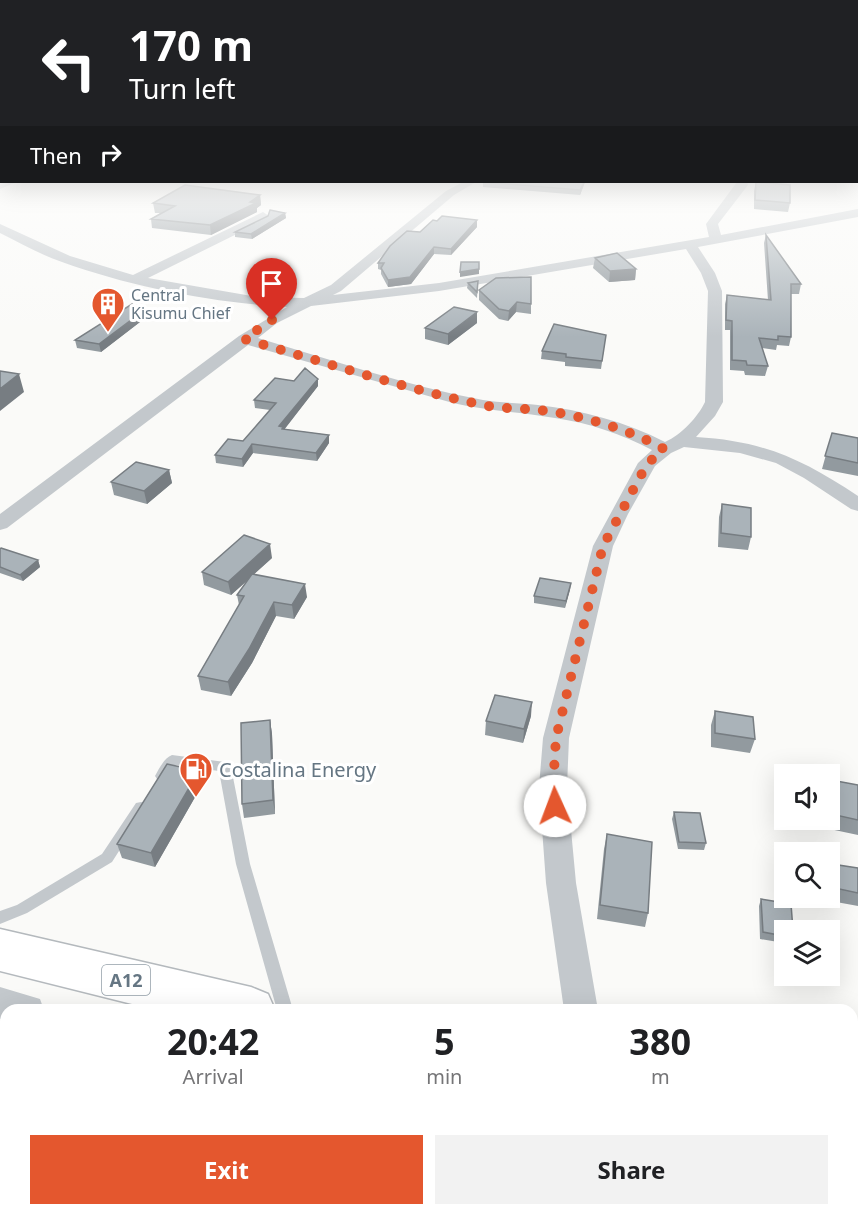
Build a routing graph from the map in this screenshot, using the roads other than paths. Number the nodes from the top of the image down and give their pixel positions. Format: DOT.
graph roads {
  1 [pos="246,225"];
  2 [pos="412,225"];
  3 [pos="712,225"];
  4 [pos="796,225"];
  5 [pos="0,228"];
  6 [pos="716,240"];
  7 [pos="690,244"];
  8 [pos="134,280"];
  9 [pos="301,303"];
  10 [pos="244,339"];
  11 [pos="673,445"];
  12 [pos="858,504"];
  13 [pos="0,524"];
  14 [pos="0,918"];
  15 [pos="0,950"];
  16 [pos="226,1004"];
  17 [pos="283,1004"];
  18 [pos="579,1004"];
  1 -- 8 [label="street"];
  2 -- 9 [label="street"];
  3 -- 6 [label="street"];
  4 -- 6 [label="street"];
  5 -- 8 [label="street"];
  6 -- 7 [label="street"];
  7 -- 9 [label="street"];
  7 -- 11 [label="street"];
  8 -- 9 [label="street"];
  9 -- 10 [label="street"];
  10 -- 11 [label="street"];
  10 -- 13 [label="street"];
  11 -- 12 [label="street"];
  11 -- 18 [label="street"];
  14 -- 17 [label="lane"];
  15 -- 16 [label="highway, A12"];
}
